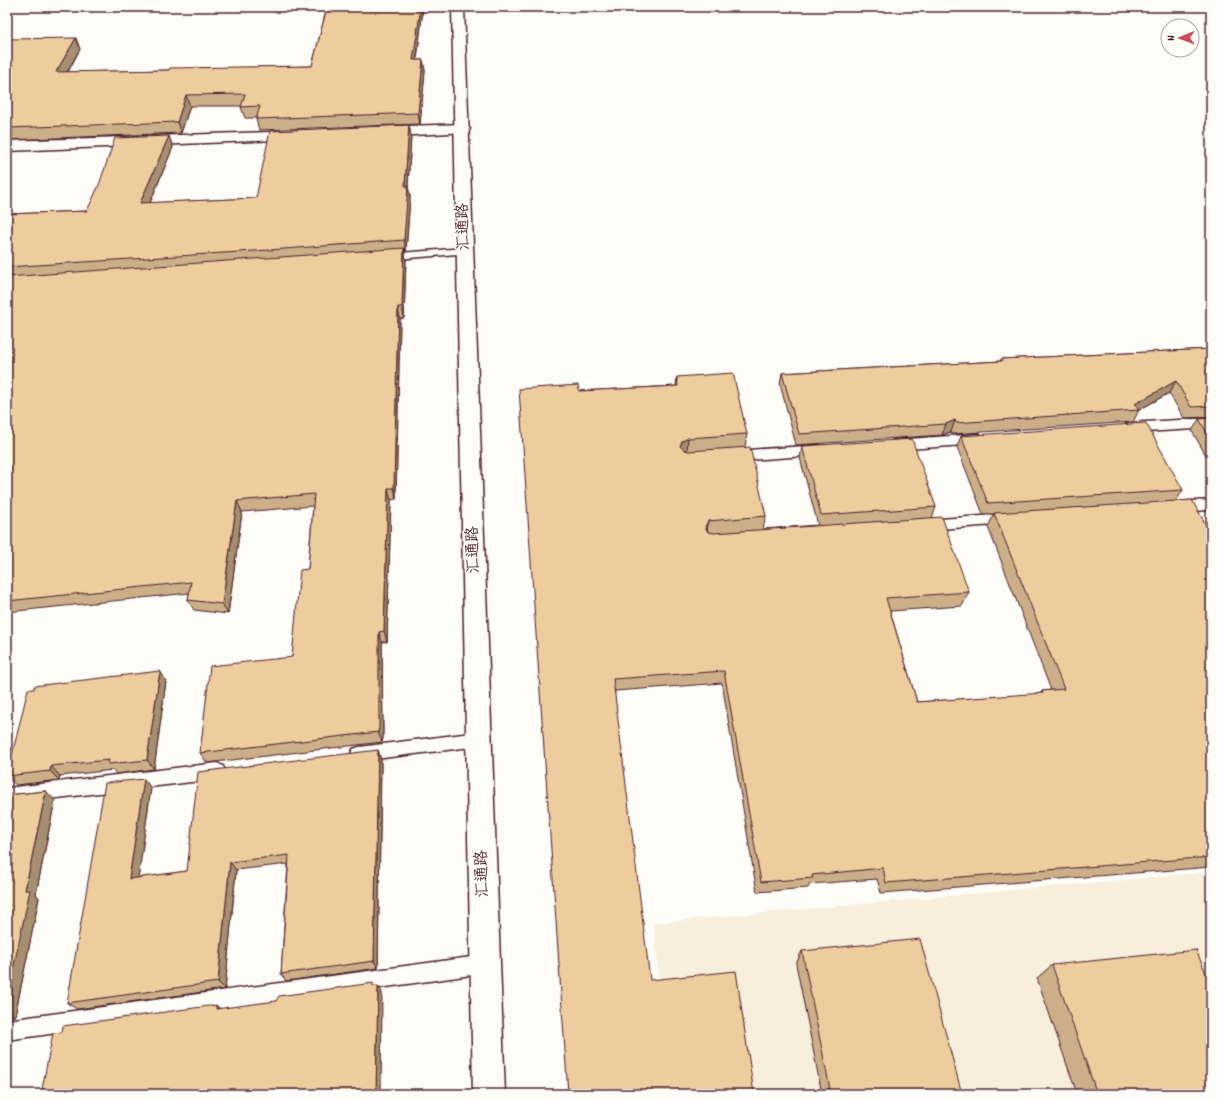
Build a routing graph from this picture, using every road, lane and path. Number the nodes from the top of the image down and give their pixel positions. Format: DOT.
graph roads {
  1 [pos="458,7"];
  2 [pos="462,129"];
  3 [pos="368,133"];
  4 [pos="313,135"];
  5 [pos="7,146"];
  6 [pos="465,251"];
  7 [pos="378,258"];
  8 [pos="1211,423"];
  9 [pos="1116,429"];
  10 [pos="989,438"];
  11 [pos="886,446"];
  12 [pos="830,449"];
  13 [pos="719,457"];
  14 [pos="1211,505"];
  15 [pos="1164,508"];
  16 [pos="1021,518"];
  17 [pos="910,526"];
  18 [pos="479,739"];
  19 [pos="345,755"];
  20 [pos="235,768"];
  21 [pos="7,796"];
  22 [pos="486,964"];
  23 [pos="7,1030"];
  24 [pos="489,1094"];
  1 -- 2 [label="street, 汇通路"];
  2 -- 3 [label="street"];
  2 -- 6 [label="street, 汇通路"];
  4 -- 5 [label="street"];
  6 -- 7 [label="lane"];
  6 -- 18 [label="street, 汇通路"];
  8 -- 9 [label="lane"];
  10 -- 11 [label="lane"];
  12 -- 13 [label="lane"];
  14 -- 15 [label="lane"];
  16 -- 17 [label="lane"];
  18 -- 19 [label="lane"];
  18 -- 22 [label="street, 汇通路"];
  20 -- 21 [label="lane"];
  22 -- 23 [label="lane"];
  22 -- 24 [label="street, 汇通路"];
}
